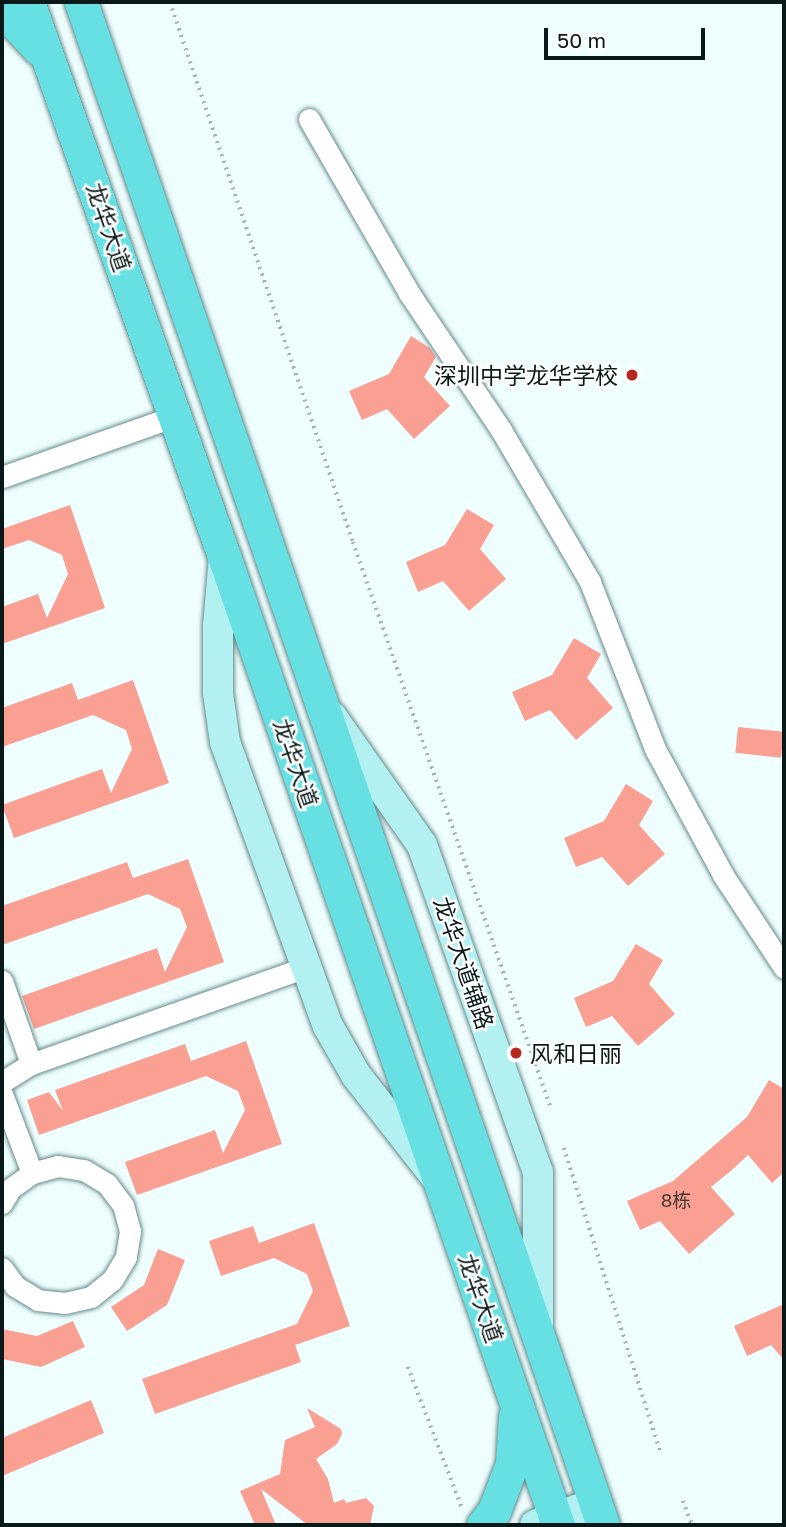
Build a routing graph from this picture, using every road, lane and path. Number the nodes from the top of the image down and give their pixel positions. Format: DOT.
graph roads {
  1 [pos="28,2"];
  2 [pos="170,2"];
  3 [pos="2,9"];
  4 [pos="86,10"];
  5 [pos="54,71"];
  6 [pos="309,119"];
  7 [pos="175,416"];
  8 [pos="2,477"];
  9 [pos="224,556"];
  10 [pos="318,697"];
  11 [pos="307,967"];
  12 [pos="784,968"];
  13 [pos="2,981"];
  14 [pos="31,1064"];
  15 [pos="2,1082"];
  16 [pos="2,1094"];
  17 [pos="551,1108"];
  18 [pos="564,1148"];
  19 [pos="32,1173"];
  20 [pos="442,1185"];
  21 [pos="2,1203"];
  22 [pos="2,1268"];
  23 [pos="538,1341"];
  24 [pos="408,1367"];
  25 [pos="514,1393"];
  26 [pos="661,1453"];
  27 [pos="683,1501"];
  28 [pos="477,1515"];
  29 [pos="571,1520"];
  30 [pos="692,1525"];
  1 -- 5 [label="main road, 龙华大道"];
  2 -- 17 [label="path"];
  3 -- 5 [label="main road"];
  4 -- 10 [label="main road, 龙华大道"];
  5 -- 7 [label="main road, 龙华大道"];
  6 -- 12 [label="street"];
  7 -- 8 [label="street"];
  7 -- 9 [label="main road, 龙华大道"];
  9 -- 11 [label="main road"];
  9 -- 20 [label="main road, 龙华大道"];
  10 -- 23 [label="main road, 龙华大道"];
  10 -- 23 [label="main road, 龙华大道辅路"];
  11 -- 14 [label="street"];
  11 -- 20 [label="main road"];
  13 -- 14 [label="street"];
  14 -- 15 [label="street"];
  16 -- 19 [label="street"];
  18 -- 26 [label="path"];
  19 -- 21 [label="street"];
  19 -- 22 [label="street"];
  20 -- 25 [label="main road, 龙华大道"];
  23 -- 29 [label="main road, 龙华大道"];
  24 -- 28 [label="path"];
  25 -- 28 [label="main road"];
  25 -- 29 [label="main road, 龙华大道"];
  27 -- 30 [label="path"];
}
